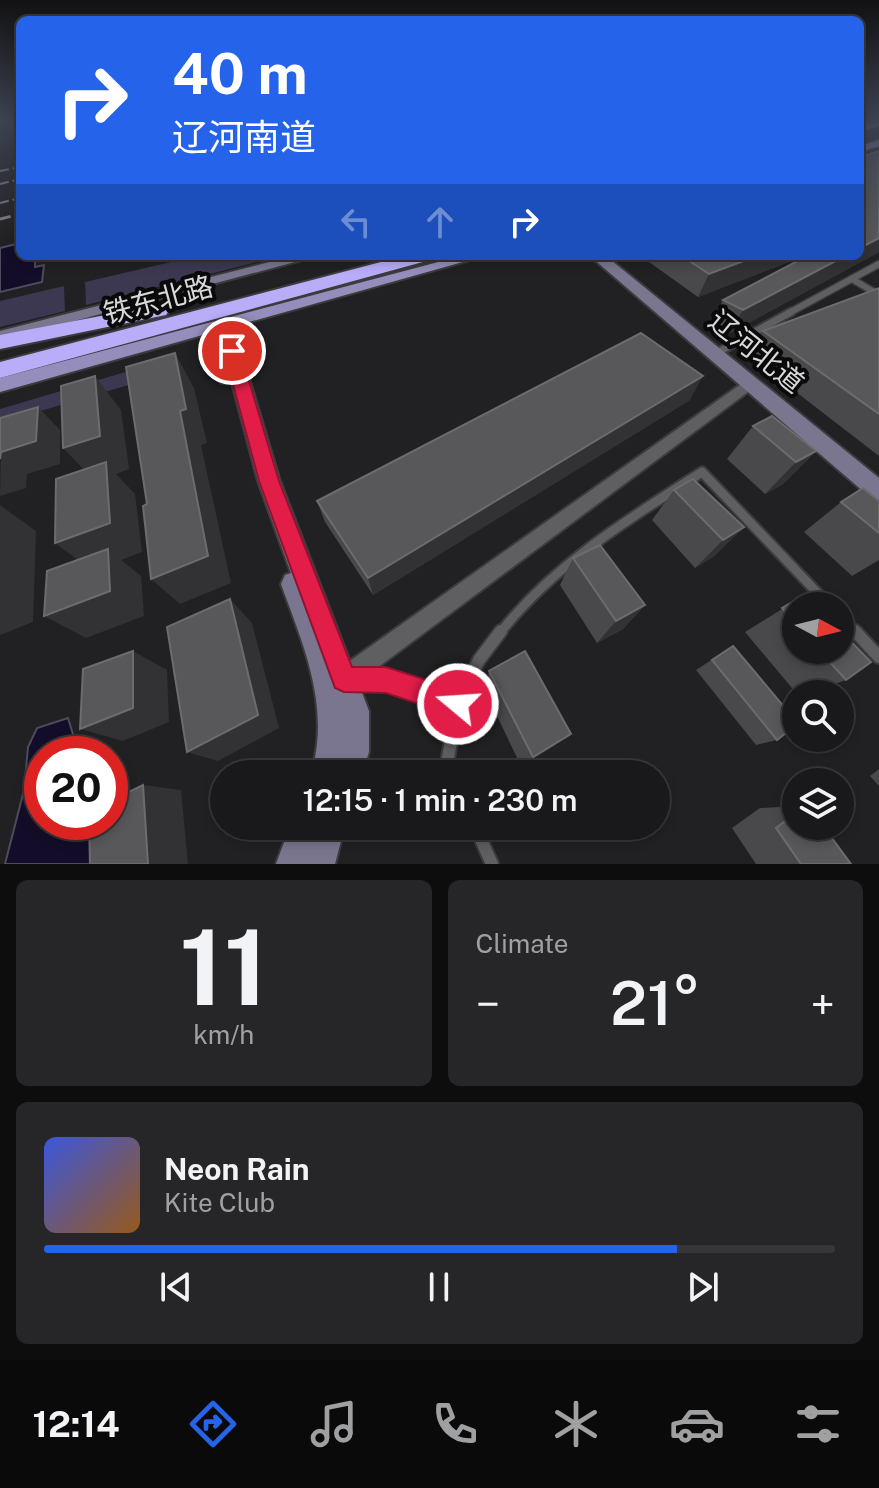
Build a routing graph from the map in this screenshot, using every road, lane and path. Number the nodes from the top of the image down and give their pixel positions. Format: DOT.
graph roads {
  1 [pos="294,260"];
  2 [pos="353,260"];
  3 [pos="407,260"];
  4 [pos="462,260"];
  5 [pos="605,260"];
  6 [pos="879,264"];
  7 [pos="852,279"];
  8 [pos="879,295"];
  9 [pos="162,319"];
  10 [pos="218,327"];
  11 [pos="0,336"];
  12 [pos="0,342"];
  13 [pos="717,353"];
  14 [pos="0,355"];
  15 [pos="0,370"];
  16 [pos="751,382"];
  17 [pos="0,383"];
  18 [pos="879,483"];
  19 [pos="879,491"];
  20 [pos="817,592"];
  21 [pos="854,631"];
  22 [pos="879,657"];
  23 [pos="337,684"];
  24 [pos="458,704"];
  25 [pos="331,760"];
  26 [pos="351,760"];
  27 [pos="448,760"];
  28 [pos="302,840"];
  29 [pos="324,840"];
  30 [pos="481,840"];
  31 [pos="293,864"];
  32 [pos="318,864"];
  33 [pos="492,864"];
  1 -- 11 [label="street"];
  2 -- 9 [label="highway, 铁东北路"];
  3 -- 9 [label="highway, 铁东北路"];
  4 -- 10 [label="main road"];
  5 -- 13 [label="street, 辽河北道"];
  6 -- 7 [label="lane"];
  7 -- 8 [label="lane"];
  7 -- 13 [label="lane"];
  9 -- 12 [label="highway"];
  9 -- 14 [label="highway, 铁东北路"];
  9 -- 15 [label="highway, 铁东北路"];
  9 -- 17 [label="highway"];
  10 -- 17 [label="main road"];
  10 -- 23 [label="street"];
  13 -- 16 [label="street, 辽河北道"];
  13 -- 18 [label="street, 辽河北道"];
  16 -- 19 [label="street, 辽河北道"];
  16 -- 23 [label="street"];
  20 -- 24 [label="lane"];
  21 -- 22 [label="lane"];
  23 -- 24 [label="lane"];
  23 -- 25 [label="street"];
  23 -- 26 [label="street"];
  24 -- 27 [label="lane"];
  28 -- 31 [label="street"];
  29 -- 32 [label="street"];
  30 -- 33 [label="lane"];
}
